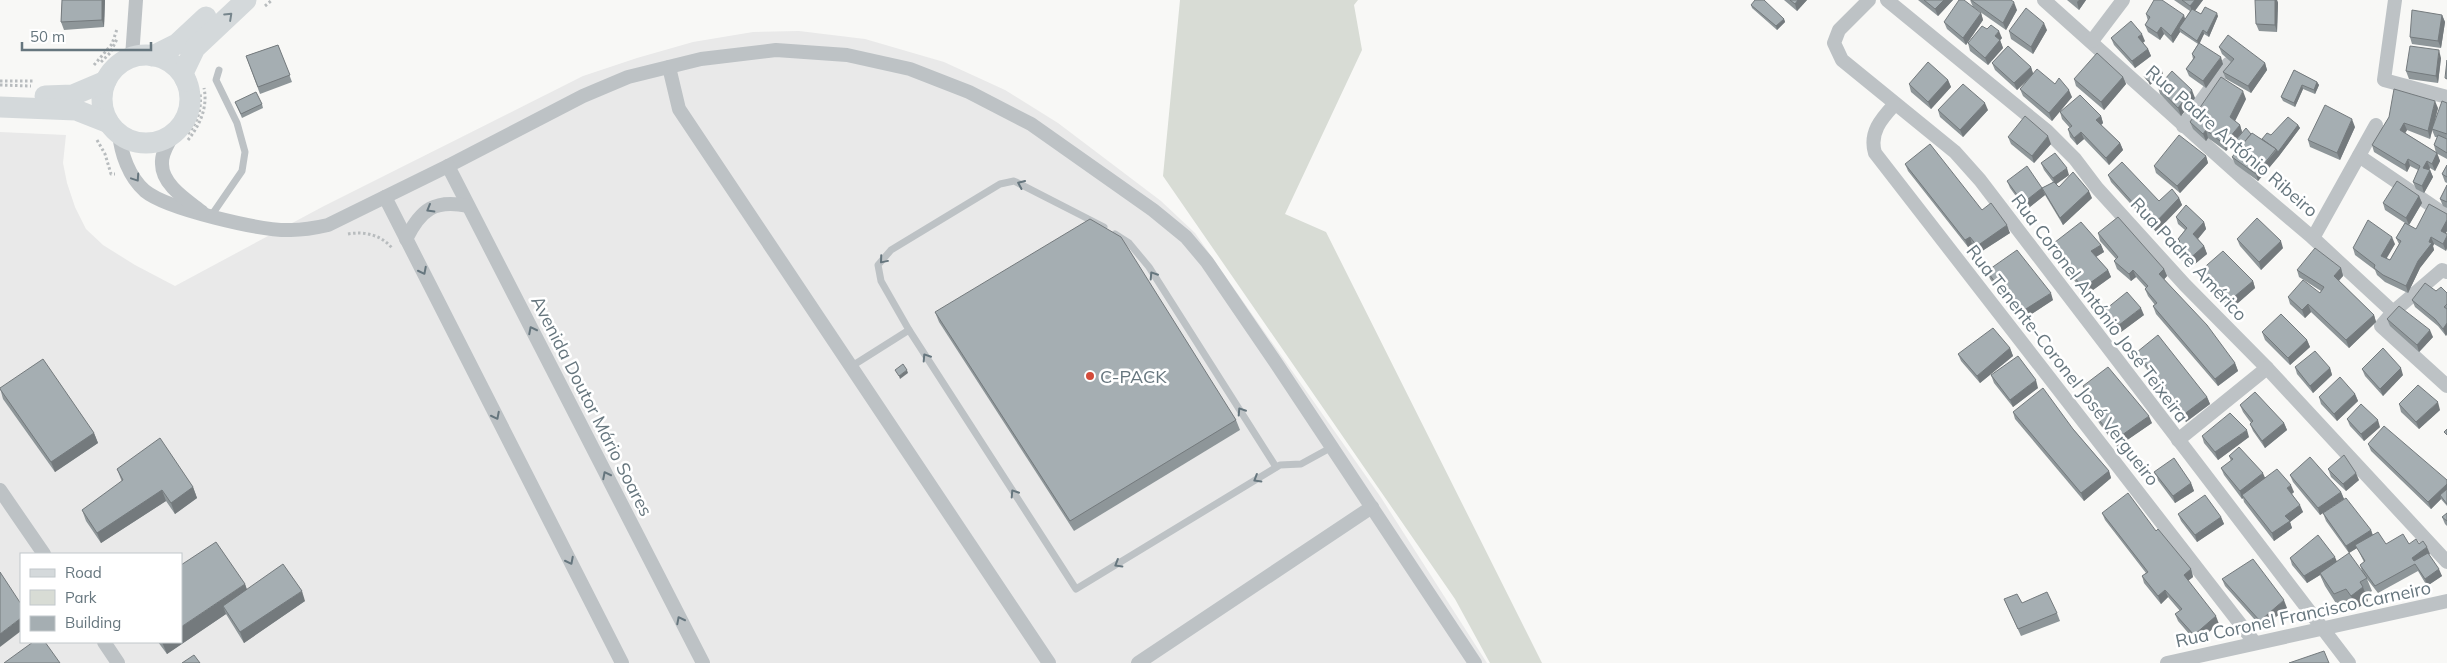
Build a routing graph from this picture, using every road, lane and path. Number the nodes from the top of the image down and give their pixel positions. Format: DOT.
graph roads {
  1 [pos="225,0"];
  2 [pos="266,0"];
  3 [pos="272,0"];
  4 [pos="1869,0"];
  5 [pos="1887,0"];
  6 [pos="2044,0"];
  7 [pos="2123,0"];
  8 [pos="2395,0"];
  9 [pos="256,5"];
  10 [pos="135,10"];
  11 [pos="2092,41"];
  12 [pos="154,56"];
  13 [pos="132,57"];
  14 [pos="2228,64"];
  15 [pos="669,66"];
  16 [pos="219,70"];
  17 [pos="95,74"];
  18 [pos="41,81"];
  19 [pos="0,83"];
  20 [pos="196,83"];
  21 [pos="35,86"];
  22 [pos="0,94"];
  23 [pos="2447,96"];
  24 [pos="1894,105"];
  25 [pos="0,106"];
  26 [pos="2376,125"];
  27 [pos="2183,126"];
  28 [pos="114,128"];
  29 [pos="94,137"];
  30 [pos="180,140"];
  31 [pos="2359,156"];
  32 [pos="448,166"];
  33 [pos="124,171"];
  34 [pos="120,179"];
  35 [pos="384,197"];
  36 [pos="468,206"];
  37 [pos="208,216"];
  38 [pos="2447,216"];
  39 [pos="340,236"];
  40 [pos="2313,238"];
  41 [pos="406,239"];
  42 [pos="395,251"];
  43 [pos="2445,269"];
  44 [pos="2393,312"];
  45 [pos="909,330"];
  46 [pos="852,366"];
  47 [pos="2267,368"];
  48 [pos="2447,386"];
  49 [pos="2178,440"];
  50 [pos="1332,447"];
  51 [pos="1276,467"];
  52 [pos="0,490"];
  53 [pos="1372,507"];
  54 [pos="43,553"];
  55 [pos="2447,562"];
  56 [pos="2447,601"];
  57 [pos="2322,629"];
  58 [pos="105,643"];
  59 [pos="2255,643"];
  60 [pos="118,663"];
  61 [pos="622,663"];
  62 [pos="703,663"];
  63 [pos="1049,663"];
  64 [pos="1138,663"];
  65 [pos="1475,663"];
  66 [pos="2168,663"];
  67 [pos="2348,663"];
  1 -- 12 [label="main road"];
  2 -- 9 [label="path"];
  3 -- 9 [label="path"];
  4 -- 24 [label="street, Rua Coronel António José Teixeira"];
  5 -- 47 [label="street, Rua Padre Américo"];
  6 -- 11 [label="street, Rua Padre António Ribeiro"];
  7 -- 11 [label="street"];
  8 -- 23 [label="street"];
  20 -- 9 [label="main road, one-way"];
  10 -- 13 [label="street"];
  10 -- 17 [label="path"];
  10 -- 17 [label="path"];
  11 -- 27 [label="street, Rua Padre António Ribeiro"];
  12 -- 13 [label="main road"];
  12 -- 20 [label="main road"];
  13 -- 17 [label="main road"];
  14 -- 27 [label="street"];
  15 -- 32 [label="street"];
  15 -- 46 [label="street"];
  15 -- 50 [label="street"];
  16 -- 37 [label="lane"];
  17 -- 22 [label="main road"];
  17 -- 28 [label="main road"];
  18 -- 19 [label="path"];
  19 -- 21 [label="path"];
  20 -- 30 [label="main road"];
  20 -- 30 [label="path"];
  20 -- 30 [label="path"];
  24 -- 49 [label="street, Rua Coronel António José Teixeira"];
  24 -- 59 [label="street, Rua Tenente-Coronel José Vergueiro"];
  25 -- 28 [label="main road"];
  26 -- 31 [label="street"];
  27 -- 40 [label="street, Rua Padre António Ribeiro"];
  28 -- 30 [label="main road"];
  28 -- 33 [label="street"];
  29 -- 33 [label="path"];
  30 -- 37 [label="street"];
  31 -- 38 [label="street"];
  31 -- 40 [label="street"];
  32 -- 35 [label="street"];
  32 -- 36 [label="street, Avenida Doutor Mário Soares"];
  33 -- 34 [label="path"];
  33 -- 37 [label="street, one-way"];
  35 -- 37 [label="street"];
  35 -- 41 [label="street"];
  36 -- 41 [label="street, one-way"];
  62 -- 36 [label="street, Avenida Doutor Mário Soares, one-way"];
  39 -- 42 [label="path"];
  40 -- 44 [label="street, Rua Padre António Ribeiro"];
  41 -- 61 [label="street, one-way"];
  43 -- 44 [label="street"];
  44 -- 48 [label="street"];
  45 -- 46 [label="lane"];
  51 -- 45 [label="lane, one-way"];
  51 -- 45 [label="lane, one-way"];
  46 -- 63 [label="street"];
  47 -- 49 [label="street"];
  47 -- 55 [label="street, Rua Padre Américo"];
  49 -- 57 [label="street, Rua Coronel António José Teixeira"];
  50 -- 51 [label="lane"];
  50 -- 53 [label="street"];
  52 -- 54 [label="street"];
  53 -- 64 [label="street"];
  53 -- 65 [label="street"];
  56 -- 57 [label="street, Rua Coronel Francisco Carneiro"];
  57 -- 59 [label="street, Rua Coronel Francisco Carneiro"];
  57 -- 67 [label="street, Rua Coronel António José Teixeira"];
  58 -- 60 [label="street"];
  59 -- 66 [label="street, Rua Coronel Francisco Carneiro"];
}
